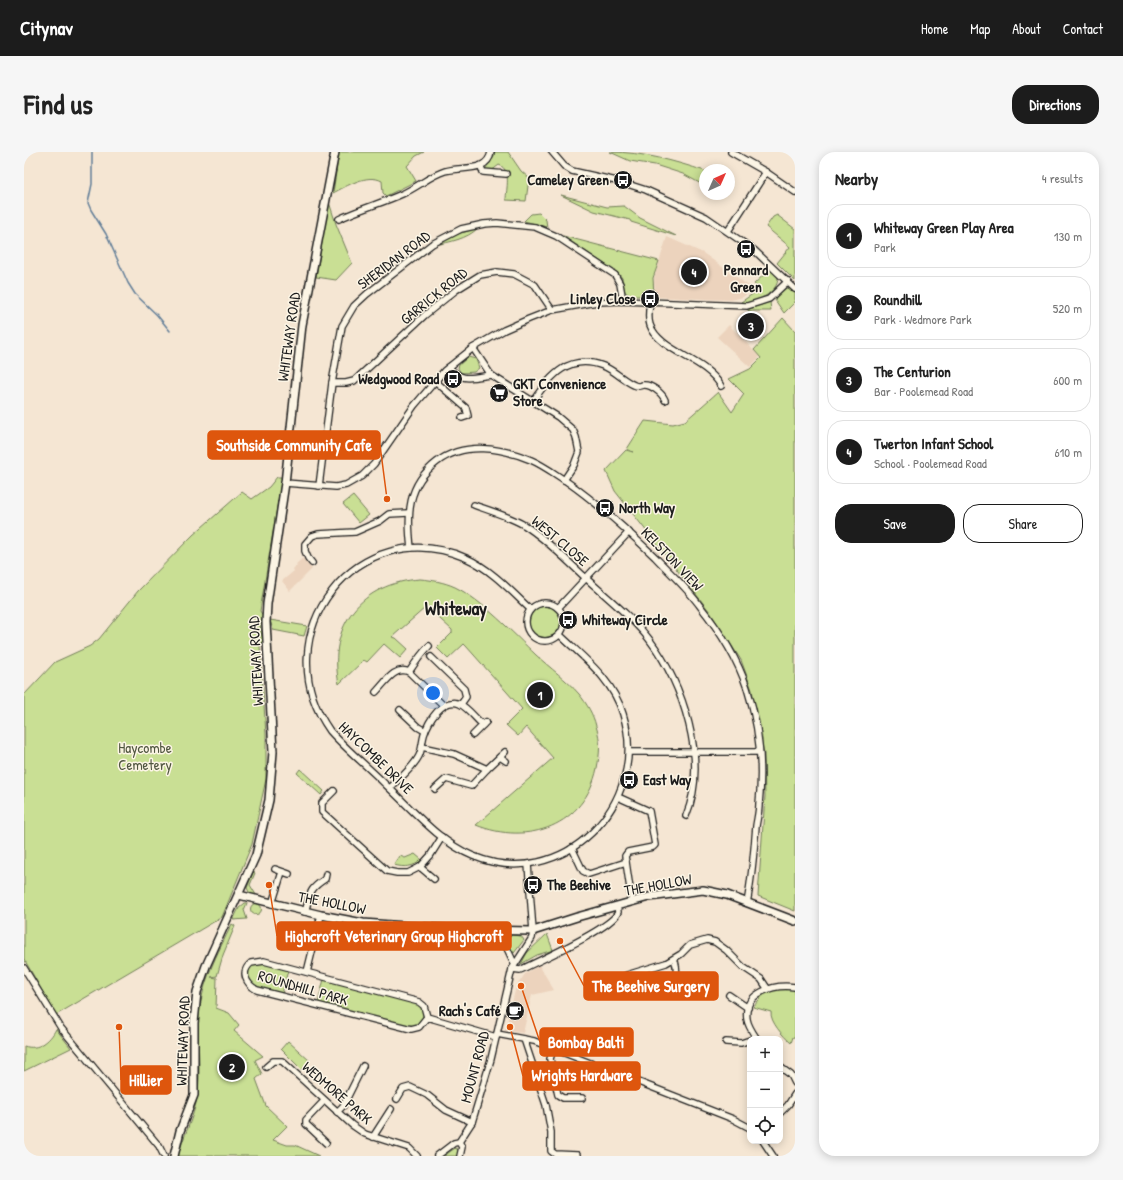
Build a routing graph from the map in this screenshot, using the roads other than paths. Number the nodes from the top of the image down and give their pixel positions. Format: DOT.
graph roads {
  1 [pos="335,152"];
  2 [pos="491,152"];
  3 [pos="552,152"];
  4 [pos="731,152"];
  5 [pos="481,167"];
  6 [pos="766,172"];
  7 [pos="506,174"];
  8 [pos="795,192"];
  9 [pos="339,219"];
  10 [pos="728,231"];
  11 [pos="788,281"];
  12 [pos="795,289"];
  13 [pos="622,301"];
  14 [pos="650,303"];
  15 [pos="552,310"];
  16 [pos="473,348"];
  17 [pos="449,366"];
  18 [pos="491,374"];
  19 [pos="435,381"];
  20 [pos="721,382"];
  21 [pos="332,383"];
  22 [pos="665,400"];
  23 [pos="533,401"];
  24 [pos="462,418"];
  25 [pos="564,480"];
  26 [pos="285,483"];
  27 [pos="319,486"];
  28 [pos="474,505"];
  29 [pos="408,513"];
  30 [pos="629,532"];
  31 [pos="411,548"];
  32 [pos="312,563"];
  33 [pos="586,578"];
  34 [pos="558,608"];
  35 [pos="530,609"];
  36 [pos="560,635"];
  37 [pos="429,646"];
  38 [pos="431,657"];
  39 [pos="409,672"];
  40 [pos="376,692"];
  41 [pos="461,704"];
  42 [pos="443,705"];
  43 [pos="401,714"];
  44 [pos="425,731"];
  45 [pos="473,735"];
  46 [pos="422,747"];
  47 [pos="505,752"];
  48 [pos="630,752"];
  49 [pos="693,752"];
  50 [pos="759,752"];
  51 [pos="500,756"];
  52 [pos="506,761"];
  53 [pos="487,770"];
  54 [pos="390,788"];
  55 [pos="435,789"];
  56 [pos="334,791"];
  57 [pos="618,797"];
  58 [pos="686,816"];
  59 [pos="442,837"];
  60 [pos="572,848"];
  61 [pos="626,862"];
  62 [pos="528,864"];
  63 [pos="420,867"];
  64 [pos="275,869"];
  65 [pos="282,872"];
  66 [pos="289,874"];
  67 [pos="326,874"];
  68 [pos="434,879"];
  69 [pos="239,895"];
  70 [pos="632,902"];
  71 [pos="747,903"];
  72 [pos="272,904"];
  73 [pos="617,906"];
  74 [pos="305,912"];
  75 [pos="321,915"];
  76 [pos="795,921"];
  77 [pos="491,931"];
  78 [pos="533,931"];
  79 [pos="674,959"];
  80 [pos="514,963"];
  81 [pos="24,968"];
  82 [pos="512,969"];
  83 [pos="307,972"];
  84 [pos="594,982"];
  85 [pos="795,987"];
  86 [pos="767,988"];
  87 [pos="670,990"];
  88 [pos="729,995"];
  89 [pos="748,1008"];
  90 [pos="426,1017"];
  91 [pos="496,1036"];
  92 [pos="753,1036"];
  93 [pos="524,1038"];
  94 [pos="747,1041"];
  95 [pos="726,1042"];
  96 [pos="553,1049"];
  97 [pos="363,1066"];
  98 [pos="266,1067"];
  99 [pos="783,1068"];
  100 [pos="793,1073"];
  101 [pos="795,1082"];
  102 [pos="795,1094"];
  103 [pos="582,1098"];
  104 [pos="397,1099"];
  105 [pos="324,1100"];
  106 [pos="391,1109"];
  107 [pos="783,1110"];
  108 [pos="337,1112"];
  109 [pos="472,1122"];
  110 [pos="747,1126"];
  111 [pos="373,1137"];
  112 [pos="459,1142"];
  113 [pos="326,1143"];
  114 [pos="765,1144"];
  115 [pos="577,1154"];
  116 [pos="164,1156"];
  117 [pos="174,1156"];
  118 [pos="416,1156"];
  119 [pos="437,1156"];
  120 [pos="460,1156"];
  121 [pos="773,1156"];
  1 -- 26 [label="street, WHITEWAY ROAD"];
  2 -- 5 [label="street"];
  3 -- 10 [label="street"];
  4 -- 6 [label="street"];
  5 -- 7 [label="street"];
  5 -- 9 [label="street"];
  6 -- 8 [label="street"];
  6 -- 10 [label="street"];
  10 -- 11 [label="street"];
  11 -- 12 [label="street"];
  11 -- 14 [label="street"];
  13 -- 14 [label="street"];
  13 -- 15 [label="street"];
  13 -- 21 [label="street, SHERIDAN ROAD"];
  14 -- 20 [label="street"];
  15 -- 16 [label="street"];
  15 -- 21 [label="street, GARRICK ROAD"];
  16 -- 17 [label="street"];
  16 -- 18 [label="street"];
  17 -- 18 [label="street"];
  17 -- 19 [label="street"];
  18 -- 23 [label="street"];
  19 -- 24 [label="street"];
  19 -- 27 [label="street"];
  21 -- 27 [label="street, SHERIDAN ROAD"];
  22 -- 23 [label="street"];
  23 -- 25 [label="street"];
  25 -- 29 [label="street, KELSTON VIEW"];
  25 -- 30 [label="street, KELSTON VIEW"];
  26 -- 27 [label="street"];
  26 -- 69 [label="street, WHITEWAY ROAD"];
  28 -- 33 [label="street, WEST CLOSE"];
  29 -- 31 [label="street, KELSTON VIEW"];
  29 -- 32 [label="street"];
  30 -- 33 [label="street"];
  30 -- 50 [label="street, KELSTON VIEW"];
  31 -- 35 [label="street, HAYCOMBE DRIVE"];
  31 -- 54 [label="street, HAYCOMBE DRIVE"];
  33 -- 34 [label="street"];
  33 -- 49 [label="street, WEST CLOSE"];
  34 -- 35 [label="street"];
  34 -- 36 [label="street"];
  35 -- 36 [label="street"];
  36 -- 48 [label="street, HAYCOMBE DRIVE"];
  37 -- 39 [label="street"];
  38 -- 41 [label="street"];
  39 -- 40 [label="street"];
  39 -- 42 [label="street"];
  41 -- 42 [label="street"];
  41 -- 45 [label="street"];
  42 -- 44 [label="street"];
  43 -- 44 [label="street"];
  44 -- 46 [label="street"];
  46 -- 53 [label="street"];
  46 -- 54 [label="street"];
  47 -- 51 [label="street"];
  48 -- 49 [label="street"];
  48 -- 57 [label="street, HAYCOMBE DRIVE"];
  49 -- 50 [label="street"];
  49 -- 58 [label="street, WEST CLOSE"];
  50 -- 71 [label="street, KELSTON VIEW"];
  51 -- 52 [label="street"];
  51 -- 53 [label="street"];
  53 -- 55 [label="street"];
  54 -- 59 [label="street, HAYCOMBE DRIVE"];
  56 -- 63 [label="street"];
  57 -- 60 [label="street, HAYCOMBE DRIVE"];
  57 -- 61 [label="street"];
  59 -- 62 [label="street, HAYCOMBE DRIVE"];
  59 -- 63 [label="street"];
  60 -- 61 [label="street"];
  60 -- 62 [label="street, HAYCOMBE DRIVE"];
  61 -- 70 [label="street"];
  62 -- 78 [label="street"];
  63 -- 68 [label="street"];
  64 -- 65 [label="street"];
  65 -- 66 [label="street"];
  65 -- 72 [label="street"];
  67 -- 74 [label="street"];
  69 -- 72 [label="street, THE HOLLOW"];
  69 -- 117 [label="street, WHITEWAY ROAD"];
  70 -- 71 [label="street, THE HOLLOW"];
  70 -- 73 [label="street, THE HOLLOW"];
  71 -- 76 [label="street, THE HOLLOW"];
  72 -- 74 [label="street, THE HOLLOW"];
  73 -- 78 [label="street, THE HOLLOW"];
  73 -- 82 [label="street"];
  74 -- 75 [label="street, THE HOLLOW"];
  75 -- 77 [label="street, THE HOLLOW"];
  75 -- 83 [label="street, ROUNDHILL PARK"];
  77 -- 78 [label="street, THE HOLLOW"];
  77 -- 80 [label="street"];
  78 -- 80 [label="street, MOUNT ROAD"];
  79 -- 84 [label="street"];
  79 -- 86 [label="street"];
  79 -- 87 [label="street"];
  80 -- 82 [label="street, MOUNT ROAD"];
  81 -- 116 [label="street"];
  82 -- 91 [label="street, MOUNT ROAD"];
  83 -- 90 [label="street, ROUNDHILL PARK"];
  83 -- 90 [label="street, ROUNDHILL PARK"];
  85 -- 86 [label="street"];
  86 -- 89 [label="street"];
  88 -- 89 [label="street"];
  89 -- 92 [label="street"];
  90 -- 91 [label="street"];
  91 -- 93 [label="street"];
  91 -- 109 [label="street, MOUNT ROAD"];
  93 -- 96 [label="street"];
  93 -- 115 [label="street"];
  94 -- 95 [label="street"];
  96 -- 103 [label="street"];
  96 -- 110 [label="street"];
  97 -- 108 [label="street"];
  98 -- 105 [label="street, WEDMORE PARK"];
  99 -- 100 [label="street"];
  100 -- 101 [label="street"];
  102 -- 107 [label="street"];
  104 -- 109 [label="street"];
  105 -- 108 [label="street, WEDMORE PARK"];
  105 -- 113 [label="street"];
  106 -- 111 [label="street"];
  108 -- 111 [label="street, WEDMORE PARK"];
  109 -- 112 [label="street, MOUNT ROAD"];
  111 -- 118 [label="street, WEDMORE PARK"];
  112 -- 119 [label="street, MOUNT ROAD"];
  112 -- 120 [label="street"];
  114 -- 121 [label="street"];
}
